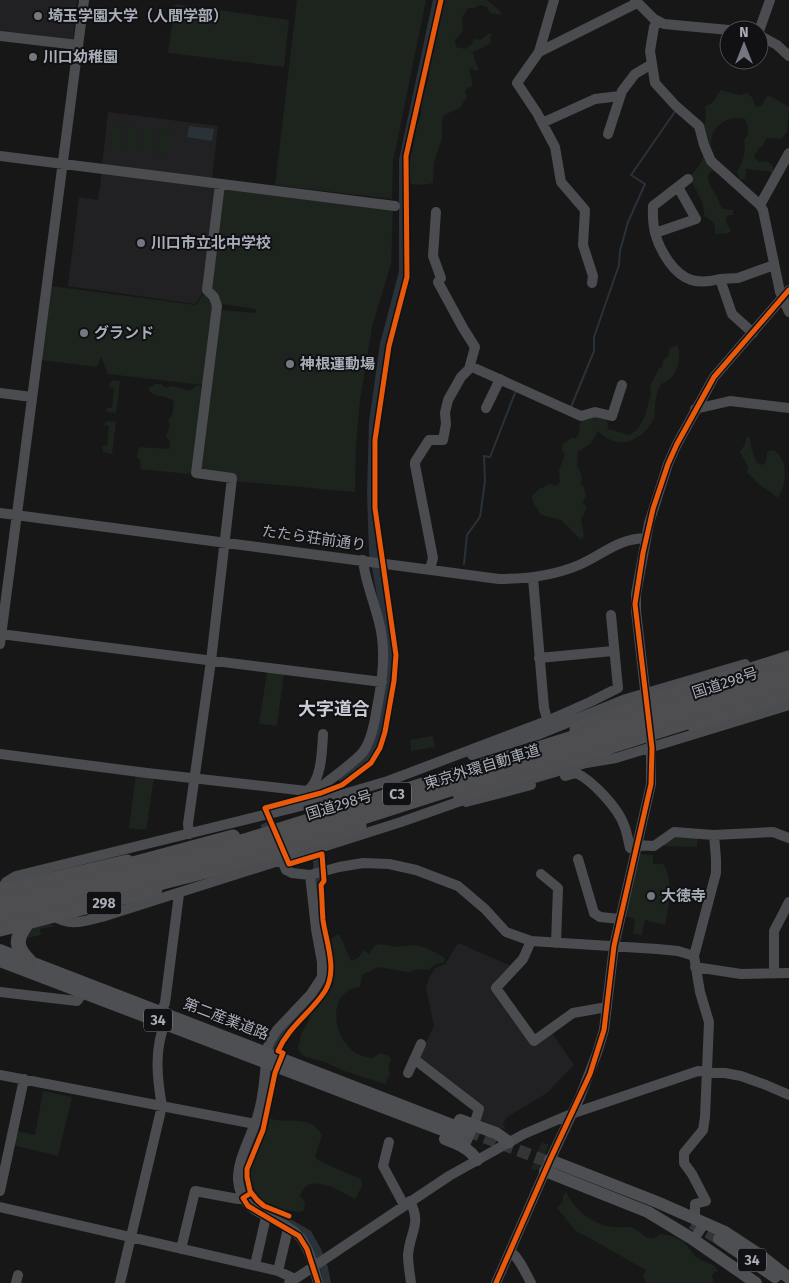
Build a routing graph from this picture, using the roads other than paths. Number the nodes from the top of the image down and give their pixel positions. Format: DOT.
graph roads {
  1 [pos="84,0"];
  2 [pos="554,0"];
  3 [pos="770,0"];
  4 [pos="636,1"];
  5 [pos="763,20"];
  6 [pos="658,21"];
  7 [pos="719,29"];
  8 [pos="0,36"];
  9 [pos="769,41"];
  10 [pos="78,45"];
  11 [pos="539,52"];
  12 [pos="789,56"];
  13 [pos="652,64"];
  14 [pos="620,96"];
  15 [pos="542,123"];
  16 [pos="608,134"];
  17 [pos="789,153"];
  18 [pos="0,156"];
  19 [pos="63,164"];
  20 [pos="688,179"];
  21 [pos="220,184"];
  22 [pos="678,187"];
  23 [pos="760,205"];
  24 [pos="396,206"];
  25 [pos="436,212"];
  26 [pos="655,234"];
  27 [pos="774,265"];
  28 [pos="720,279"];
  29 [pos="592,284"];
  30 [pos="786,294"];
  31 [pos="789,312"];
  32 [pos="753,333"];
  33 [pos="470,366"];
  34 [pos="500,380"];
  35 [pos="622,385"];
  36 [pos="0,393"];
  37 [pos="32,397"];
  38 [pos="486,408"];
  39 [pos="789,408"];
  40 [pos="696,409"];
  41 [pos="0,513"];
  42 [pos="17,515"];
  43 [pos="646,538"];
  44 [pos="225,541"];
  45 [pos="366,560"];
  46 [pos="430,570"];
  47 [pos="533,578"];
  48 [pos="611,615"];
  49 [pos="0,638"];
  50 [pos="613,651"];
  51 [pos="789,651"];
  52 [pos="540,658"];
  53 [pos="789,658"];
  54 [pos="211,661"];
  55 [pos="789,663"];
  56 [pos="789,670"];
  57 [pos="789,681"];
  58 [pos="382,682"];
  59 [pos="789,688"];
  60 [pos="789,693"];
  61 [pos="650,697"];
  62 [pos="789,705"];
  63 [pos="548,723"];
  64 [pos="568,733"];
  65 [pos="323,734"];
  66 [pos="655,741"];
  67 [pos="0,754"];
  68 [pos="575,767"];
  69 [pos="194,778"];
  70 [pos="388,781"];
  71 [pos="313,803"];
  72 [pos="448,804"];
  73 [pos="714,835"];
  74 [pos="789,838"];
  75 [pos="194,840"];
  76 [pos="636,848"];
  77 [pos="279,855"];
  78 [pos="578,859"];
  79 [pos="206,871"];
  80 [pos="541,874"];
  81 [pos="310,875"];
  82 [pos="2,887"];
  83 [pos="179,894"];
  84 [pos="0,897"];
  85 [pos="789,902"];
  86 [pos="0,904"];
  87 [pos="54,916"];
  88 [pos="620,919"];
  89 [pos="0,922"];
  90 [pos="26,923"];
  91 [pos="789,924"];
  92 [pos="777,926"];
  93 [pos="531,941"];
  94 [pos="556,943"];
  95 [pos="614,946"];
  96 [pos="0,950"];
  97 [pos="694,956"];
  98 [pos="0,961"];
  99 [pos="29,961"];
  100 [pos="695,967"];
  101 [pos="774,972"];
  102 [pos="789,973"];
  103 [pos="0,992"];
  104 [pos="84,992"];
  105 [pos="607,1007"];
  106 [pos="163,1018"];
  107 [pos="420,1044"];
  108 [pos="266,1058"];
  109 [pos="414,1060"];
  110 [pos="708,1071"];
  111 [pos="408,1073"];
  112 [pos="0,1075"];
  113 [pos="24,1080"];
  114 [pos="789,1095"];
  115 [pos="162,1106"];
  116 [pos="571,1114"];
  117 [pos="255,1124"];
  118 [pos="468,1135"];
  119 [pos="389,1142"];
  120 [pos="508,1142"];
  121 [pos="477,1160"];
  122 [pos="547,1165"];
  123 [pos="0,1191"];
  124 [pos="243,1198"];
  125 [pos="407,1203"];
  126 [pos="0,1207"];
  127 [pos="266,1217"];
  128 [pos="698,1220"];
  129 [pos="288,1229"];
  130 [pos="131,1237"];
  131 [pos="690,1238"];
  132 [pos="181,1249"];
  133 [pos="510,1251"];
  134 [pos="319,1264"];
  135 [pos="255,1266"];
  136 [pos="278,1271"];
  137 [pos="789,1278"];
  138 [pos="292,1281"];
  139 [pos="120,1283"];
  140 [pos="318,1283"];
  141 [pos="411,1283"];
  142 [pos="496,1283"];
  143 [pos="530,1283"];
  144 [pos="756,1283"];
  145 [pos="769,1283"];
  146 [pos="783,1283"];
  1 -- 10 [label="street"];
  2 -- 11 [label="street"];
  3 -- 5 [label="street"];
  4 -- 6 [label="street"];
  4 -- 11 [label="street"];
  6 -- 7 [label="street"];
  6 -- 13 [label="street"];
  8 -- 10 [label="street"];
  9 -- 12 [label="street"];
  10 -- 19 [label="street"];
  11 -- 15 [label="street"];
  13 -- 14 [label="street"];
  13 -- 23 [label="street"];
  14 -- 15 [label="street"];
  14 -- 16 [label="street"];
  15 -- 29 [label="street"];
  17 -- 23 [label="street"];
  18 -- 19 [label="street"];
  19 -- 21 [label="street"];
  19 -- 37 [label="street"];
  20 -- 22 [label="street"];
  21 -- 24 [label="street"];
  21 -- 44 [label="street"];
  22 -- 26 [label="street"];
  22 -- 26 [label="street"];
  23 -- 27 [label="street"];
  25 -- 33 [label="street"];
  26 -- 28 [label="street"];
  27 -- 28 [label="street"];
  27 -- 30 [label="street"];
  28 -- 32 [label="street"];
  30 -- 31 [label="street"];
  30 -- 32 [label="street"];
  32 -- 40 [label="street"];
  33 -- 34 [label="street"];
  33 -- 46 [label="street"];
  34 -- 35 [label="street"];
  34 -- 38 [label="street"];
  36 -- 37 [label="street"];
  37 -- 42 [label="street"];
  39 -- 40 [label="street"];
  40 -- 43 [label="street"];
  41 -- 42 [label="street, たたら荘前通り"];
  42 -- 44 [label="street, たたら荘前通り"];
  42 -- 49 [label="street"];
  43 -- 47 [label="street, たたら荘前通り"];
  43 -- 61 [label="street"];
  44 -- 45 [label="street, たたら荘前通り"];
  44 -- 54 [label="street"];
  45 -- 46 [label="street, たたら荘前通り"];
  45 -- 58 [label="street"];
  46 -- 47 [label="street, たたら荘前通り"];
  47 -- 52 [label="street"];
  48 -- 50 [label="street"];
  49 -- 54 [label="street"];
  50 -- 52 [label="street"];
  50 -- 63 [label="street"];
  51 -- 61 [label="street"];
  52 -- 63 [label="street"];
  53 -- 61 [label="highway"];
  54 -- 58 [label="street"];
  54 -- 69 [label="street"];
  55 -- 64 [label="highway, 国道298号 / 298"];
  56 -- 86 [label="highway, 東京外環自動車道 / C3, bridge"];
  57 -- 89 [label="highway, 東京外環自動車道 / C3, bridge"];
  58 -- 71 [label="street"];
  59 -- 68 [label="highway, 国道298号 / 298"];
  60 -- 66 [label="highway"];
  61 -- 64 [label="highway"];
  61 -- 66 [label="street, bridge"];
  61 -- 70 [label="street"];
  62 -- 66 [label="street"];
  63 -- 70 [label="street"];
  64 -- 75 [label="highway, 国道298号 / 298"];
  65 -- 69 [label="street"];
  66 -- 68 [label="highway"];
  66 -- 72 [label="street"];
  66 -- 76 [label="street"];
  67 -- 69 [label="street"];
  68 -- 72 [label="street"];
  68 -- 76 [label="street"];
  68 -- 79 [label="highway, 国道298号 / 298"];
  69 -- 75 [label="street"];
  70 -- 71 [label="street"];
  71 -- 75 [label="street"];
  72 -- 77 [label="street"];
  73 -- 74 [label="street"];
  73 -- 76 [label="street"];
  73 -- 97 [label="street"];
  75 -- 82 [label="highway, 298"];
  75 -- 84 [label="highway, 国道298号 / 298"];
  76 -- 88 [label="street"];
  77 -- 81 [label="street"];
  77 -- 83 [label="street"];
  78 -- 88 [label="street"];
  79 -- 87 [label="highway, 298"];
  79 -- 89 [label="highway, 国道298号 / 298"];
  80 -- 94 [label="street"];
  81 -- 93 [label="street"];
  81 -- 108 [label="street"];
  83 -- 87 [label="street"];
  83 -- 106 [label="street"];
  85 -- 92 [label="street"];
  87 -- 90 [label="highway, 298"];
  88 -- 95 [label="street"];
  89 -- 90 [label="highway, 298"];
  90 -- 99 [label="highway"];
  91 -- 92 [label="street"];
  92 -- 101 [label="street"];
  93 -- 94 [label="street"];
  93 -- 105 [label="street"];
  94 -- 95 [label="street"];
  95 -- 97 [label="street"];
  95 -- 105 [label="street"];
  96 -- 99 [label="main road, 第二産業道路 / 34"];
  97 -- 100 [label="street"];
  98 -- 104 [label="main road, 第二産業道路 / 34"];
  99 -- 106 [label="main road, 第二産業道路 / 34"];
  100 -- 101 [label="street"];
  100 -- 110 [label="street"];
  101 -- 102 [label="street"];
  103 -- 104 [label="street"];
  104 -- 106 [label="main road, 第二産業道路 / 34"];
  105 -- 116 [label="street"];
  106 -- 108 [label="main road, 第二産業道路 / 34"];
  106 -- 115 [label="street"];
  107 -- 109 [label="street"];
  108 -- 117 [label="street"];
  108 -- 118 [label="main road, 第二産業道路 / 34"];
  108 -- 118 [label="main road, 第二産業道路 / 34"];
  109 -- 111 [label="street"];
  109 -- 118 [label="street"];
  110 -- 114 [label="street"];
  110 -- 116 [label="street"];
  110 -- 128 [label="street"];
  112 -- 113 [label="street"];
  113 -- 115 [label="street"];
  113 -- 123 [label="street"];
  115 -- 117 [label="street"];
  115 -- 130 [label="street"];
  116 -- 120 [label="street"];
  116 -- 122 [label="street"];
  117 -- 124 [label="street"];
  118 -- 120 [label="main road, 34"];
  118 -- 121 [label="main road, 34"];
  119 -- 125 [label="street"];
  120 -- 121 [label="street"];
  121 -- 125 [label="street"];
  122 -- 128 [label="main road"];
  122 -- 131 [label="main road"];
  122 -- 133 [label="street"];
  124 -- 127 [label="street"];
  124 -- 132 [label="street"];
  125 -- 134 [label="street"];
  125 -- 141 [label="street"];
  126 -- 130 [label="street"];
  127 -- 129 [label="street"];
  127 -- 135 [label="street"];
  128 -- 131 [label="street"];
  128 -- 137 [label="main road"];
  129 -- 134 [label="street"];
  129 -- 136 [label="street"];
  130 -- 132 [label="street"];
  130 -- 139 [label="street"];
  131 -- 144 [label="main road"];
  132 -- 135 [label="street"];
  133 -- 142 [label="street"];
  133 -- 143 [label="street"];
  134 -- 138 [label="street"];
  134 -- 140 [label="street"];
  135 -- 136 [label="street"];
  136 -- 138 [label="street"];
  145 -- 146 [label="main road, 34"];
}
